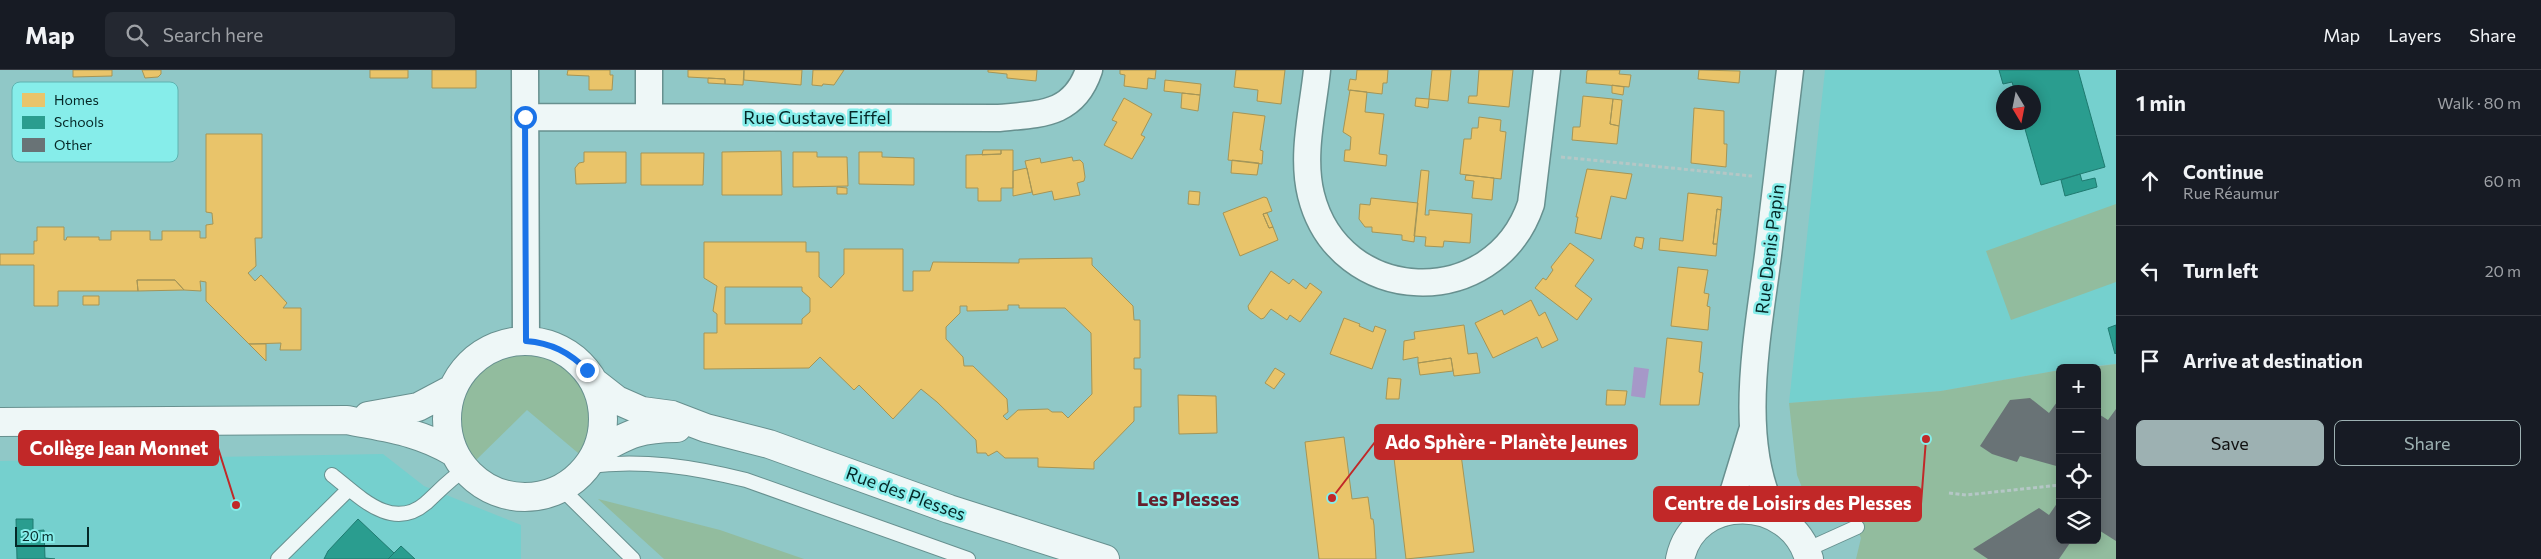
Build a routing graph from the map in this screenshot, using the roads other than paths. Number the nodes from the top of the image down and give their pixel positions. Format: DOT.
graph roads {
  1 [pos="525,70"];
  2 [pos="649,70"];
  3 [pos="1089,70"];
  4 [pos="1317,70"];
  5 [pos="1547,70"];
  6 [pos="1790,70"];
  7 [pos="649,116"];
  8 [pos="525,117"];
  9 [pos="526,341"];
  10 [pos="594,382"];
  11 [pos="452,389"];
  12 [pos="347,420"];
  13 [pos="0,422"];
  14 [pos="706,428"];
  15 [pos="1753,428"];
  16 [pos="592,459"];
  17 [pos="459,461"];
  18 [pos="332,475"];
  19 [pos="350,489"];
  20 [pos="562,489"];
  21 [pos="1722,512"];
  22 [pos="1776,517"];
  23 [pos="1857,527"];
  24 [pos="1807,554"];
  25 [pos="278,559"];
  26 [pos="633,559"];
  27 [pos="968,559"];
  28 [pos="1105,559"];
  29 [pos="1680,559"];
  1 -- 8 [label="street"];
  2 -- 7 [label="street"];
  3 -- 7 [label="street, Rue Gustave Eiffel"];
  4 -- 5 [label="street"];
  6 -- 15 [label="street, Rue Denis Papin"];
  7 -- 8 [label="street, Rue Gustave Eiffel"];
  8 -- 9 [label="street"];
  9 -- 10 [label="street"];
  9 -- 11 [label="street"];
  10 -- 14 [label="street, Rue des Plesses"];
  10 -- 16 [label="street"];
  11 -- 12 [label="street"];
  11 -- 17 [label="street"];
  12 -- 13 [label="street"];
  12 -- 17 [label="street"];
  14 -- 16 [label="street, Rue des Plesses"];
  14 -- 28 [label="street, Rue des Plesses"];
  15 -- 21 [label="street, Rue Denis Papin"];
  15 -- 22 [label="street, Rue Denis Papin"];
  16 -- 20 [label="street"];
  16 -- 27 [label="lane"];
  17 -- 19 [label="lane"];
  17 -- 20 [label="street"];
  18 -- 19 [label="lane"];
  19 -- 25 [label="lane"];
  20 -- 26 [label="lane"];
  21 -- 22 [label="street"];
  21 -- 29 [label="street"];
  22 -- 24 [label="street"];
  23 -- 24 [label="lane"];
}
